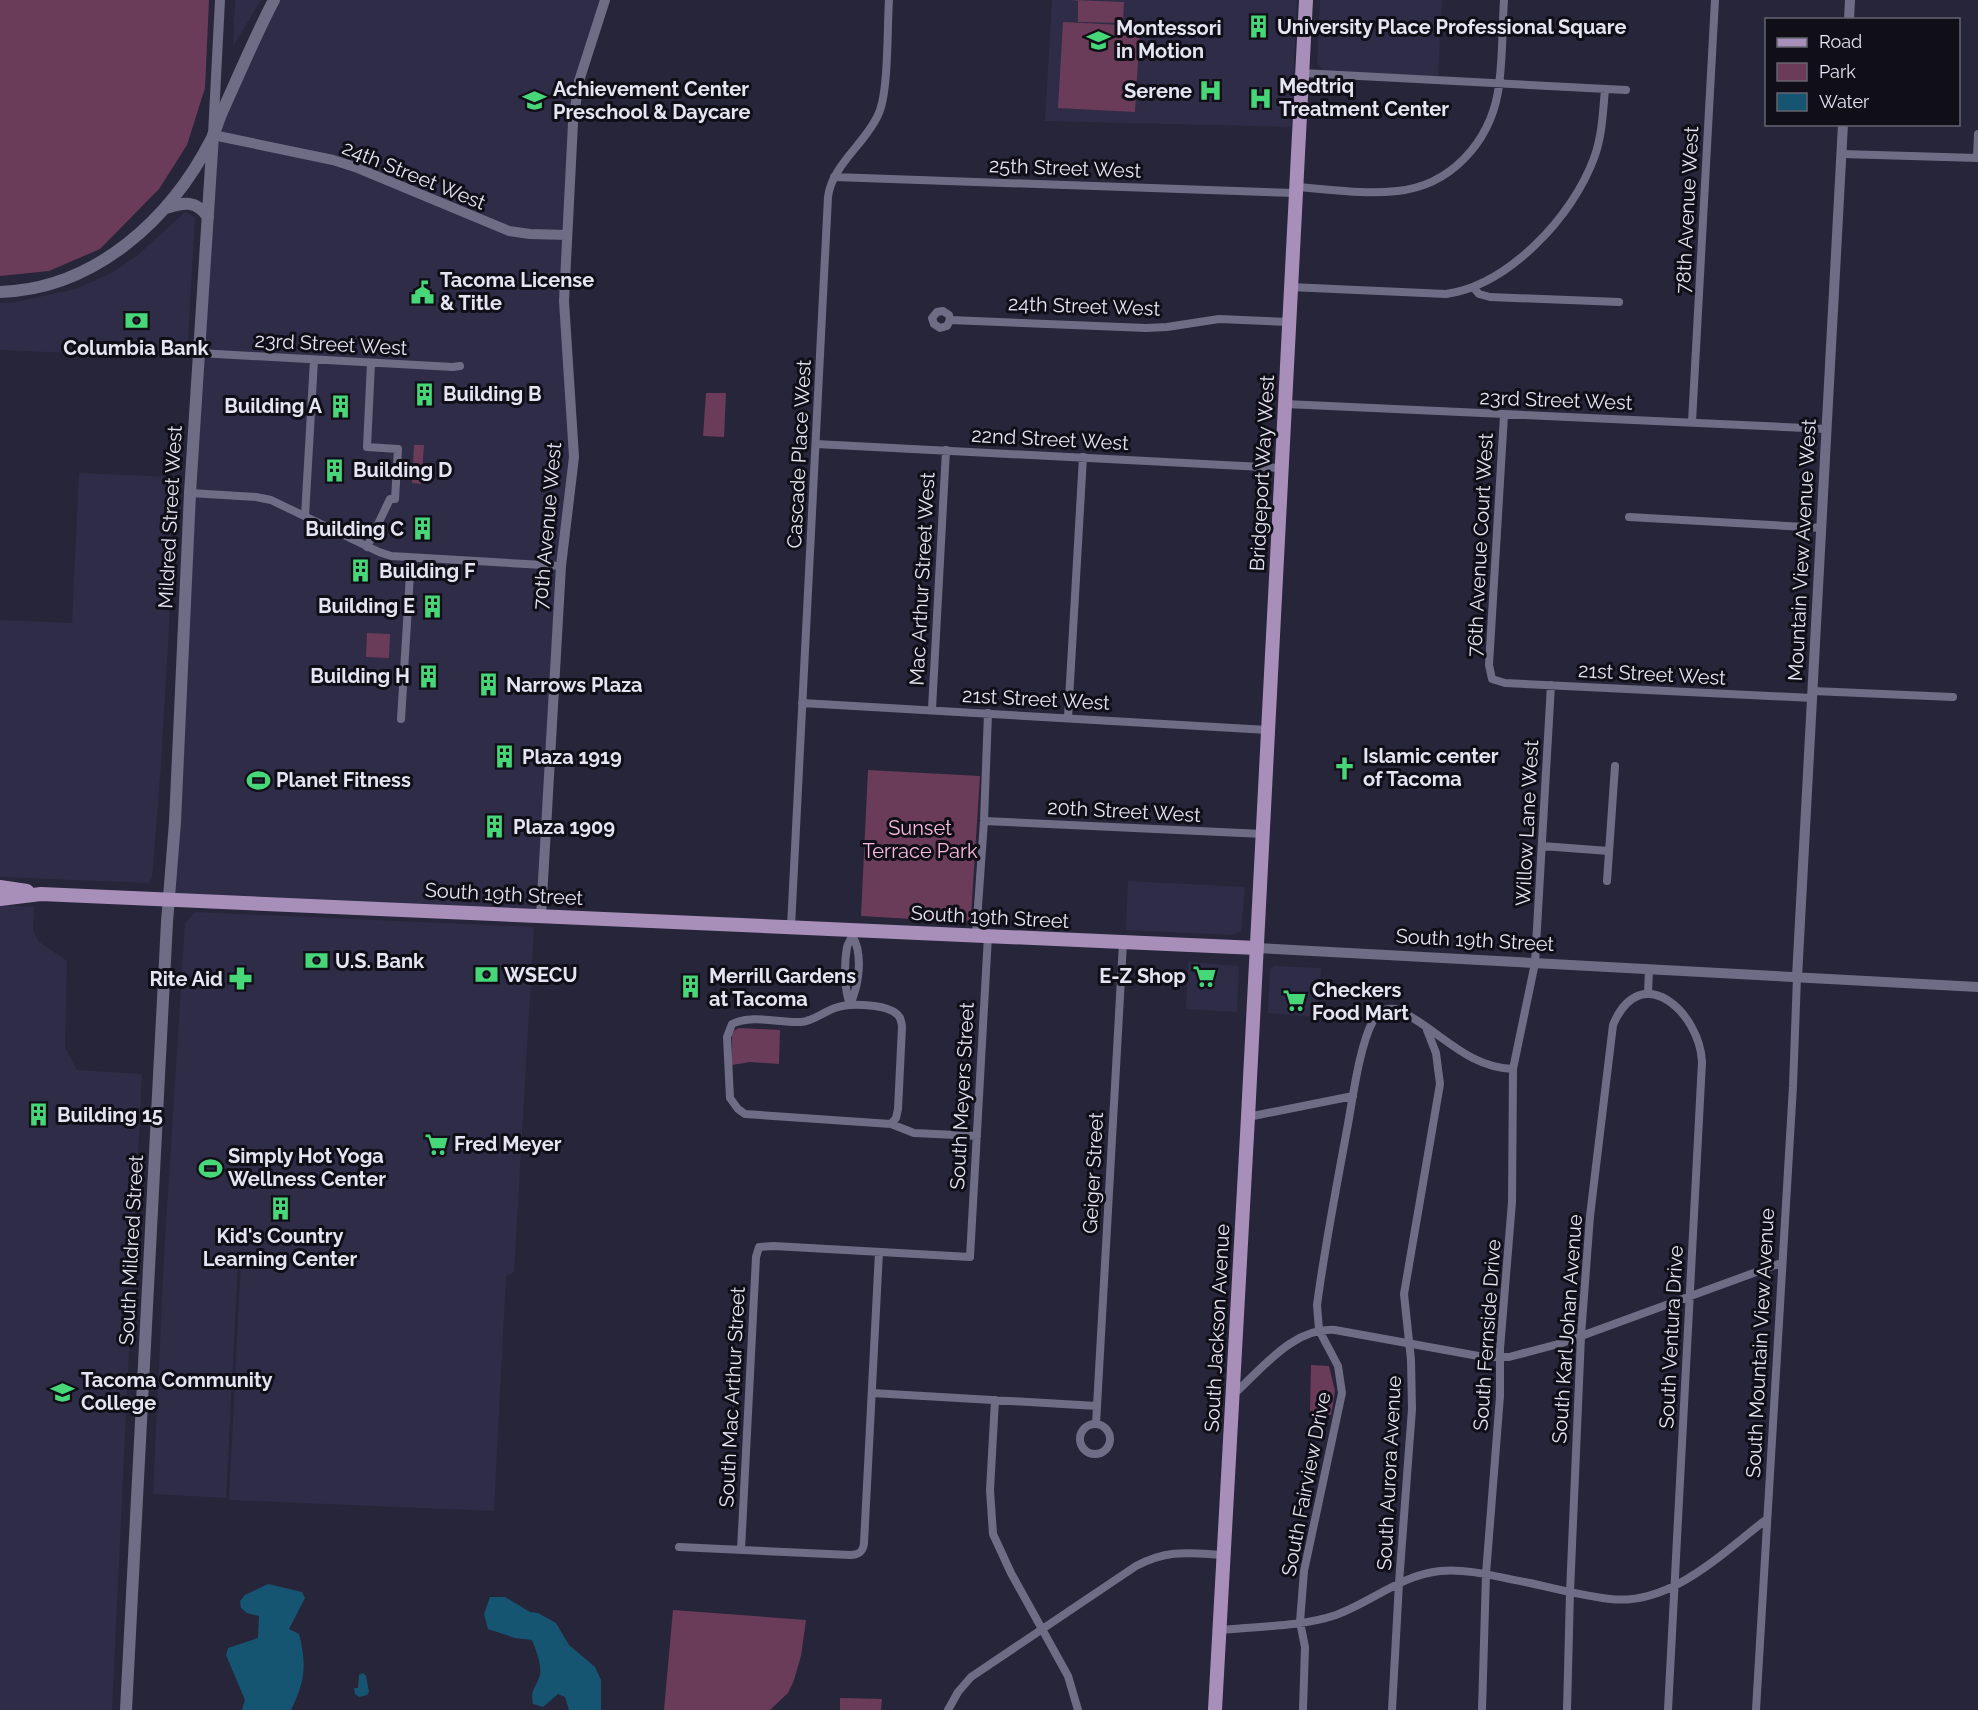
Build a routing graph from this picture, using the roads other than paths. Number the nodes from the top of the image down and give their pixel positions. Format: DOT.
graph roads {
  1 [pos="220,0"];
  2 [pos="274,0"];
  3 [pos="605,0"];
  4 [pos="889,0"];
  5 [pos="1306,0"];
  6 [pos="1504,0"];
  7 [pos="1715,0"];
  8 [pos="1850,0"];
  9 [pos="1849,18"];
  10 [pos="1302,73"];
  11 [pos="1498,84"];
  12 [pos="1605,89"];
  13 [pos="1626,90"];
  14 [pos="1843,126"];
  15 [pos="1978,134"];
  16 [pos="213,135"];
  17 [pos="1842,154"];
  18 [pos="1977,158"];
  19 [pos="834,177"];
  20 [pos="1296,190"];
  21 [pos="165,208"];
  22 [pos="208,218"];
  23 [pos="567,235"];
  24 [pos="1290,287"];
  25 [pos="1473,287"];
  26 [pos="0,292"];
  27 [pos="1619,302"];
  28 [pos="951,320"];
  29 [pos="1288,322"];
  30 [pos="199,353"];
  31 [pos="314,360"];
  32 [pos="371,363"];
  33 [pos="460,366"];
  34 [pos="1285,404"];
  35 [pos="1504,415"];
  36 [pos="1692,422"];
  37 [pos="1827,429"];
  38 [pos="816,444"];
  39 [pos="946,450"];
  40 [pos="1083,457"];
  41 [pos="1281,468"];
  42 [pos="190,493"];
  43 [pos="305,516"];
  44 [pos="1629,517"];
  45 [pos="1822,528"];
  46 [pos="367,547"];
  47 [pos="411,558"];
  48 [pos="561,566"];
  49 [pos="1491,677"];
  50 [pos="1551,685"];
  51 [pos="1813,694"];
  52 [pos="1953,696"];
  53 [pos="802,703"];
  54 [pos="932,709"];
  55 [pos="988,713"];
  56 [pos="1068,717"];
  57 [pos="401,719"];
  58 [pos="1268,730"];
  59 [pos="1615,766"];
  60 [pos="984,821"];
  61 [pos="1263,834"];
  62 [pos="1542,846"];
  63 [pos="1609,851"];
  64 [pos="1607,881"];
  65 [pos="0,887"];
  66 [pos="41,894"];
  67 [pos="0,899"];
  68 [pos="169,900"];
  69 [pos="541,916"];
  70 [pos="791,927"];
  71 [pos="854,933"];
  72 [pos="982,936"];
  73 [pos="1123,943"];
  74 [pos="1257,948"];
  75 [pos="1535,963"];
  76 [pos="1648,969"];
  77 [pos="1797,977"];
  78 [pos="1978,987"];
  79 [pos="1648,993"];
  80 [pos="850,1004"];
  81 [pos="1427,1029"];
  82 [pos="1514,1069"];
  83 [pos="1353,1096"];
  84 [pos="1248,1117"];
  85 [pos="891,1124"];
  86 [pos="977,1137"];
  87 [pos="879,1251"];
  88 [pos="1781,1263"];
  89 [pos="1690,1297"];
  90 [pos="1319,1330"];
  91 [pos="1581,1336"];
  92 [pos="1409,1343"];
  93 [pos="1500,1358"];
  94 [pos="872,1393"];
  95 [pos="1233,1396"];
  96 [pos="995,1400"];
  97 [pos="1097,1406"];
  98 [pos="1096,1424"];
  99 [pos="1767,1518"];
  100 [pos="679,1547"];
  101 [pos="741,1550"];
  102 [pos="1224,1555"];
  103 [pos="1486,1574"];
  104 [pos="1399,1583"];
  105 [pos="1674,1587"];
  106 [pos="1570,1592"];
  107 [pos="1300,1622"];
  108 [pos="1042,1628"];
  109 [pos="1220,1630"];
  110 [pos="126,1710"];
  111 [pos="948,1710"];
  112 [pos="1078,1710"];
  113 [pos="1215,1710"];
  114 [pos="1303,1710"];
  115 [pos="1392,1710"];
  116 [pos="1482,1710"];
  117 [pos="1567,1710"];
  118 [pos="1668,1710"];
  119 [pos="1756,1710"];
  1 -- 16 [label="street"];
  2 -- 16 [label="main road"];
  3 -- 23 [label="street, 70th Avenue West"];
  4 -- 19 [label="street, Cascade Place West"];
  5 -- 10 [label="main road, Bridgeport Way West"];
  6 -- 11 [label="street, 25th Street West"];
  7 -- 36 [label="street, 78th Avenue West"];
  8 -- 9 [label="street"];
  10 -- 11 [label="street"];
  10 -- 20 [label="main road, Bridgeport Way West"];
  11 -- 12 [label="street"];
  11 -- 20 [label="street, 25th Street West"];
  12 -- 13 [label="street"];
  12 -- 25 [label="street"];
  14 -- 17 [label="street, Mountain View Avenue West"];
  15 -- 18 [label="street"];
  16 -- 21 [label="main road"];
  16 -- 22 [label="main road, Mildred Street West"];
  16 -- 23 [label="street, 24th Street West"];
  17 -- 18 [label="street"];
  17 -- 37 [label="street, Mountain View Avenue West"];
  19 -- 20 [label="street, 25th Street West"];
  19 -- 38 [label="street, Cascade Place West"];
  20 -- 24 [label="main road, Bridgeport Way West"];
  21 -- 22 [label="main road"];
  21 -- 26 [label="main road"];
  22 -- 30 [label="main road, Mildred Street West"];
  23 -- 48 [label="street, 70th Avenue West"];
  24 -- 25 [label="street"];
  24 -- 29 [label="main road, Bridgeport Way West"];
  25 -- 27 [label="street"];
  28 -- 29 [label="street, 24th Street West"];
  29 -- 34 [label="main road, Bridgeport Way West"];
  30 -- 31 [label="street, 23rd Street West"];
  30 -- 42 [label="main road, Mildred Street West"];
  31 -- 32 [label="street, 23rd Street West"];
  31 -- 43 [label="street"];
  32 -- 33 [label="street, 23rd Street West"];
  32 -- 46 [label="street"];
  34 -- 35 [label="street, 23rd Street West"];
  34 -- 41 [label="main road, Bridgeport Way West"];
  35 -- 36 [label="street, 23rd Street West"];
  35 -- 49 [label="street, 76th Avenue Court West"];
  36 -- 37 [label="street, 23rd Street West"];
  37 -- 45 [label="street, Mountain View Avenue West"];
  38 -- 39 [label="street, 22nd Street West"];
  38 -- 53 [label="street, Cascade Place West"];
  39 -- 40 [label="street, 22nd Street West"];
  39 -- 54 [label="street, Mac Arthur Street West"];
  40 -- 41 [label="street, 22nd Street West"];
  40 -- 56 [label="street"];
  41 -- 58 [label="main road, Bridgeport Way West"];
  42 -- 43 [label="street"];
  42 -- 68 [label="main road, Mildred Street West"];
  43 -- 46 [label="street"];
  44 -- 45 [label="street"];
  45 -- 51 [label="street, Mountain View Avenue West"];
  46 -- 47 [label="street"];
  47 -- 48 [label="street"];
  47 -- 57 [label="street"];
  48 -- 69 [label="street, 70th Avenue West"];
  49 -- 50 [label="street, 21st Street West"];
  50 -- 51 [label="street, 21st Street West"];
  50 -- 62 [label="street, Willow Lane West"];
  51 -- 52 [label="street, 21st Street West"];
  51 -- 77 [label="street, Mountain View Avenue West"];
  53 -- 54 [label="street, 21st Street West"];
  53 -- 70 [label="street, Cascade Place West"];
  54 -- 55 [label="street, 21st Street West"];
  55 -- 56 [label="street, 21st Street West"];
  55 -- 60 [label="street, South Meyers Street"];
  56 -- 58 [label="street, 21st Street West"];
  58 -- 61 [label="main road, Bridgeport Way West"];
  59 -- 63 [label="street"];
  60 -- 61 [label="street, 20th Street West"];
  60 -- 72 [label="street, South Meyers Street"];
  61 -- 74 [label="main road, Bridgeport Way West"];
  62 -- 63 [label="street"];
  62 -- 75 [label="street, Willow Lane West"];
  63 -- 64 [label="street"];
  65 -- 66 [label="main road"];
  66 -- 67 [label="main road, South 19th Street"];
  66 -- 68 [label="main road, South 19th Street"];
  68 -- 69 [label="main road, South 19th Street"];
  68 -- 110 [label="main road, South Mildred Street"];
  69 -- 70 [label="main road, South 19th Street"];
  70 -- 71 [label="main road, South 19th Street"];
  71 -- 72 [label="main road, South 19th Street"];
  71 -- 80 [label="street"];
  72 -- 73 [label="main road, South 19th Street"];
  72 -- 86 [label="street, South Meyers Street"];
  73 -- 74 [label="main road, South 19th Street"];
  73 -- 97 [label="street, Geiger Street"];
  74 -- 75 [label="street, South 19th Street"];
  74 -- 84 [label="main road, South Jackson Avenue"];
  75 -- 76 [label="street, South 19th Street"];
  75 -- 82 [label="street, South Fernside Drive"];
  76 -- 77 [label="street, South 19th Street"];
  76 -- 79 [label="street"];
  77 -- 78 [label="street, South 19th Street"];
  77 -- 88 [label="street, South Mountain View Avenue"];
  79 -- 89 [label="street, South Ventura Drive"];
  79 -- 91 [label="street, South Karl Johan Avenue"];
  80 -- 85 [label="street"];
  80 -- 85 [label="street"];
  81 -- 82 [label="street"];
  81 -- 83 [label="street, South Fairview Drive"];
  81 -- 92 [label="street, South Aurora Avenue"];
  82 -- 93 [label="street, South Fernside Drive"];
  83 -- 84 [label="street"];
  83 -- 90 [label="street, South Fairview Drive"];
  84 -- 95 [label="main road, South Jackson Avenue"];
  85 -- 86 [label="street"];
  86 -- 87 [label="street, South Meyers Street"];
  87 -- 94 [label="street"];
  87 -- 101 [label="street, South Mac Arthur Street"];
  88 -- 89 [label="street"];
  88 -- 99 [label="street, South Mountain View Avenue"];
  89 -- 91 [label="street"];
  89 -- 105 [label="street, South Ventura Drive"];
  90 -- 92 [label="street"];
  90 -- 95 [label="street"];
  90 -- 107 [label="street, South Fairview Drive"];
  91 -- 93 [label="street"];
  91 -- 106 [label="street, South Karl Johan Avenue"];
  92 -- 93 [label="street"];
  92 -- 104 [label="street, South Aurora Avenue"];
  93 -- 103 [label="street, South Fernside Drive"];
  94 -- 96 [label="street"];
  94 -- 101 [label="street"];
  95 -- 102 [label="main road, South Jackson Avenue"];
  96 -- 97 [label="street"];
  96 -- 108 [label="street"];
  97 -- 98 [label="street, Geiger Street"];
  99 -- 105 [label="street"];
  99 -- 119 [label="street, South Mountain View Avenue"];
  100 -- 101 [label="street"];
  102 -- 108 [label="street"];
  102 -- 109 [label="main road, South Jackson Avenue"];
  103 -- 104 [label="street"];
  103 -- 106 [label="street"];
  103 -- 116 [label="street, South Fernside Drive"];
  104 -- 107 [label="street"];
  104 -- 115 [label="street, South Aurora Avenue"];
  105 -- 106 [label="street"];
  105 -- 118 [label="street, South Ventura Drive"];
  106 -- 117 [label="street, South Karl Johan Avenue"];
  107 -- 109 [label="street"];
  107 -- 114 [label="street, South Fairview Drive"];
  108 -- 111 [label="street"];
  108 -- 112 [label="street"];
  109 -- 113 [label="main road, South Jackson Avenue"];
}
